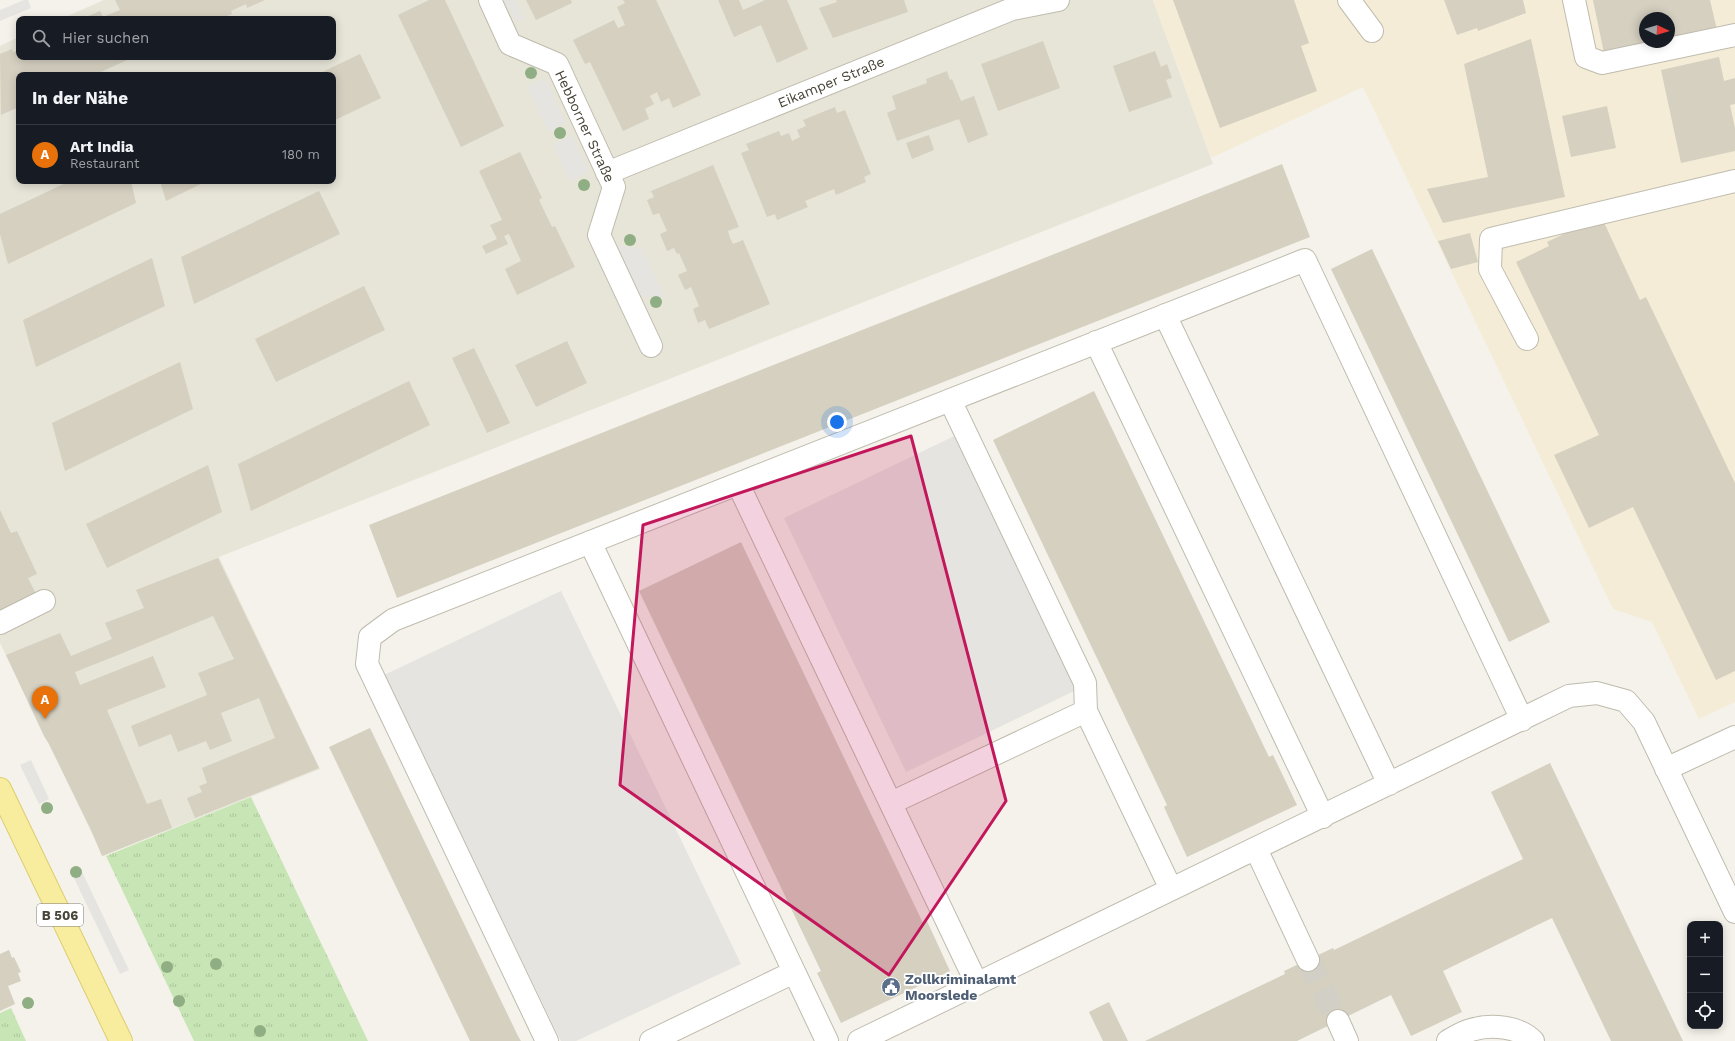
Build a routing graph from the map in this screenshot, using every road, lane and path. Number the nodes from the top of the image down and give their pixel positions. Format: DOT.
graph roads {
  1 [pos="490,0"];
  2 [pos="1058,0"];
  3 [pos="1349,0"];
  4 [pos="1574,0"];
  5 [pos="1372,31"];
  6 [pos="1735,35"];
  7 [pos="607,173"];
  8 [pos="1735,181"];
  9 [pos="1165,315"];
  10 [pos="1527,339"];
  11 [pos="1096,342"];
  12 [pos="651,346"];
  13 [pos="950,400"];
  14 [pos="738,484"];
  15 [pos="590,542"];
  16 [pos="44,601"];
  17 [pos="0,623"];
  18 [pos="1086,711"];
  19 [pos="1522,720"];
  20 [pos="1735,737"];
  21 [pos="1666,769"];
  22 [pos="1389,784"];
  23 [pos="0,790"];
  24 [pos="891,803"];
  25 [pos="1323,816"];
  26 [pos="1256,849"];
  27 [pos="1172,889"];
  28 [pos="1735,912"];
  29 [pos="1308,960"];
  30 [pos="794,972"];
  31 [pos="977,984"];
  32 [pos="1338,1021"];
  33 [pos="872,1038"];
  34 [pos="121,1041"];
  35 [pos="547,1041"];
  36 [pos="651,1041"];
  37 [pos="827,1041"];
  38 [pos="1347,1041"];
  39 [pos="1448,1041"];
  40 [pos="1533,1041"];
  1 -- 7 [label="street, Hebborner Straße"];
  2 -- 7 [label="street, Eikamper Straße"];
  3 -- 5 [label="street"];
  4 -- 6 [label="street"];
  7 -- 12 [label="street, Hebborner Straße"];
  8 -- 10 [label="street"];
  9 -- 11 [label="street"];
  9 -- 19 [label="street"];
  9 -- 22 [label="street"];
  11 -- 13 [label="street"];
  11 -- 25 [label="street"];
  13 -- 14 [label="street"];
  13 -- 18 [label="street"];
  14 -- 15 [label="street"];
  14 -- 24 [label="street"];
  15 -- 30 [label="street"];
  15 -- 35 [label="street"];
  16 -- 17 [label="street"];
  18 -- 24 [label="street"];
  18 -- 27 [label="street"];
  19 -- 21 [label="street"];
  19 -- 22 [label="street"];
  20 -- 21 [label="street"];
  21 -- 28 [label="street"];
  22 -- 25 [label="street"];
  23 -- 34 [label="main road, B 506"];
  24 -- 31 [label="street"];
  25 -- 26 [label="street"];
  26 -- 27 [label="street"];
  26 -- 29 [label="street"];
  27 -- 31 [label="street"];
  30 -- 36 [label="street"];
  30 -- 37 [label="street"];
  31 -- 33 [label="street"];
  32 -- 38 [label="street"];
  39 -- 40 [label="street"];
}
